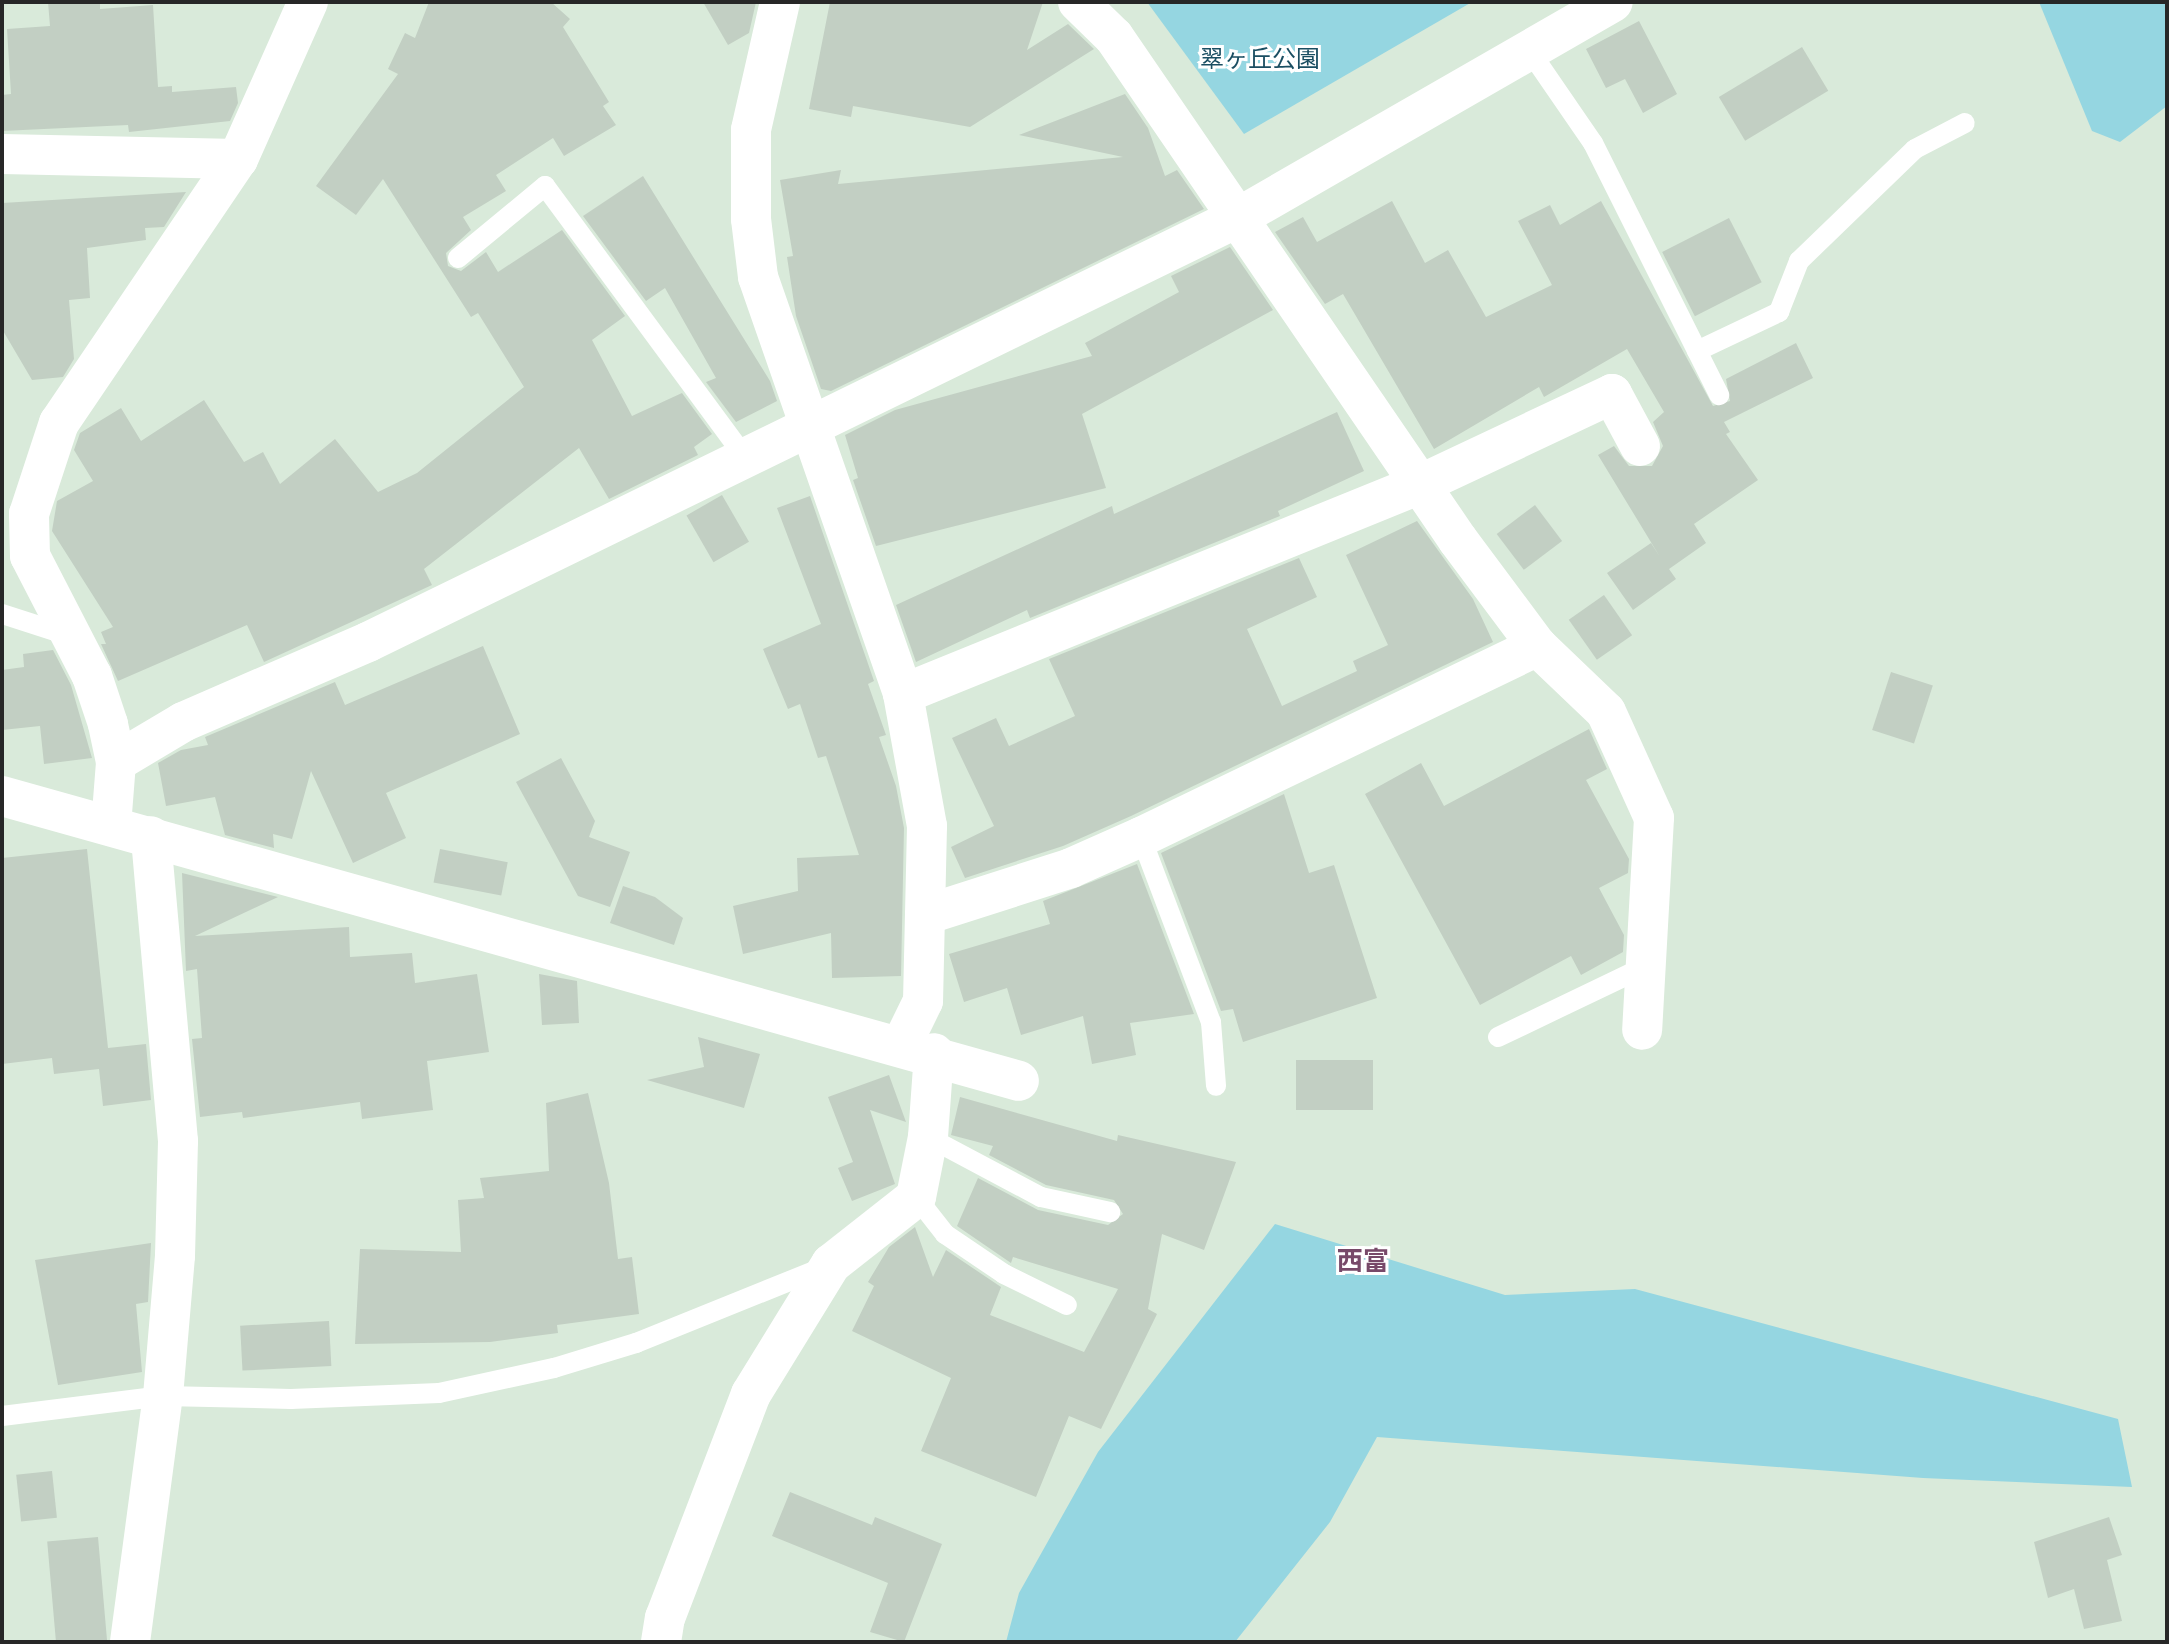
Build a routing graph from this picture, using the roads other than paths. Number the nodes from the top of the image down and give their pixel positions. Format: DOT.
graph roads {
  1 [pos="308,2"];
  2 [pos="780,2"];
  3 [pos="1078,2"];
  4 [pos="1613,2"];
  5 [pos="1529,50"];
  6 [pos="1965,123"];
  7 [pos="2,154"];
  8 [pos="238,159"];
  9 [pos="1239,217"];
  10 [pos="458,258"];
  11 [pos="1697,351"];
  12 [pos="1719,395"];
  13 [pos="806,427"];
  14 [pos="1640,446"];
  15 [pos="745,457"];
  16 [pos="1423,483"];
  17 [pos="2,614"];
  18 [pos="71,636"];
  19 [pos="1537,646"];
  20 [pos="903,694"];
  21 [pos="116,762"];
  22 [pos="2,796"];
  23 [pos="111,826"];
  24 [pos="151,836"];
  25 [pos="1141,837"];
  26 [pos="925,915"];
  27 [pos="1642,968"];
  28 [pos="1642,1030"];
  29 [pos="1498,1037"];
  30 [pos="918,1049"];
  31 [pos="1019,1081"];
  32 [pos="1216,1086"];
  33 [pos="928,1137"];
  34 [pos="916,1197"];
  35 [pos="1110,1212"];
  36 [pos="831,1264"];
  37 [pos="1067,1305"];
  38 [pos="163,1396"];
  39 [pos="2,1416"];
  40 [pos="130,1642"];
  41 [pos="661,1642"];
  1 -- 8 [label="street"];
  2 -- 13 [label="street"];
  3 -- 9 [label="street"];
  4 -- 5 [label="street"];
  5 -- 9 [label="street"];
  5 -- 11 [label="lane"];
  6 -- 11 [label="lane"];
  7 -- 8 [label="street"];
  8 -- 18 [label="street"];
  9 -- 13 [label="street"];
  9 -- 16 [label="street"];
  10 -- 15 [label="lane"];
  11 -- 12 [label="lane"];
  13 -- 15 [label="street"];
  13 -- 20 [label="street"];
  14 -- 16 [label="street"];
  15 -- 21 [label="street"];
  16 -- 19 [label="street"];
  16 -- 20 [label="street"];
  17 -- 18 [label="lane"];
  18 -- 21 [label="street"];
  19 -- 25 [label="street"];
  19 -- 27 [label="street"];
  20 -- 26 [label="street"];
  21 -- 23 [label="street"];
  22 -- 23 [label="street"];
  23 -- 24 [label="street"];
  24 -- 30 [label="street"];
  24 -- 38 [label="street"];
  25 -- 26 [label="street"];
  25 -- 32 [label="lane"];
  26 -- 30 [label="street"];
  27 -- 28 [label="street"];
  27 -- 29 [label="lane"];
  30 -- 31 [label="street"];
  30 -- 33 [label="street"];
  33 -- 34 [label="street"];
  33 -- 35 [label="lane"];
  34 -- 36 [label="street"];
  34 -- 37 [label="lane"];
  36 -- 38 [label="lane"];
  36 -- 41 [label="street"];
  38 -- 39 [label="lane"];
  38 -- 40 [label="street"];
}
